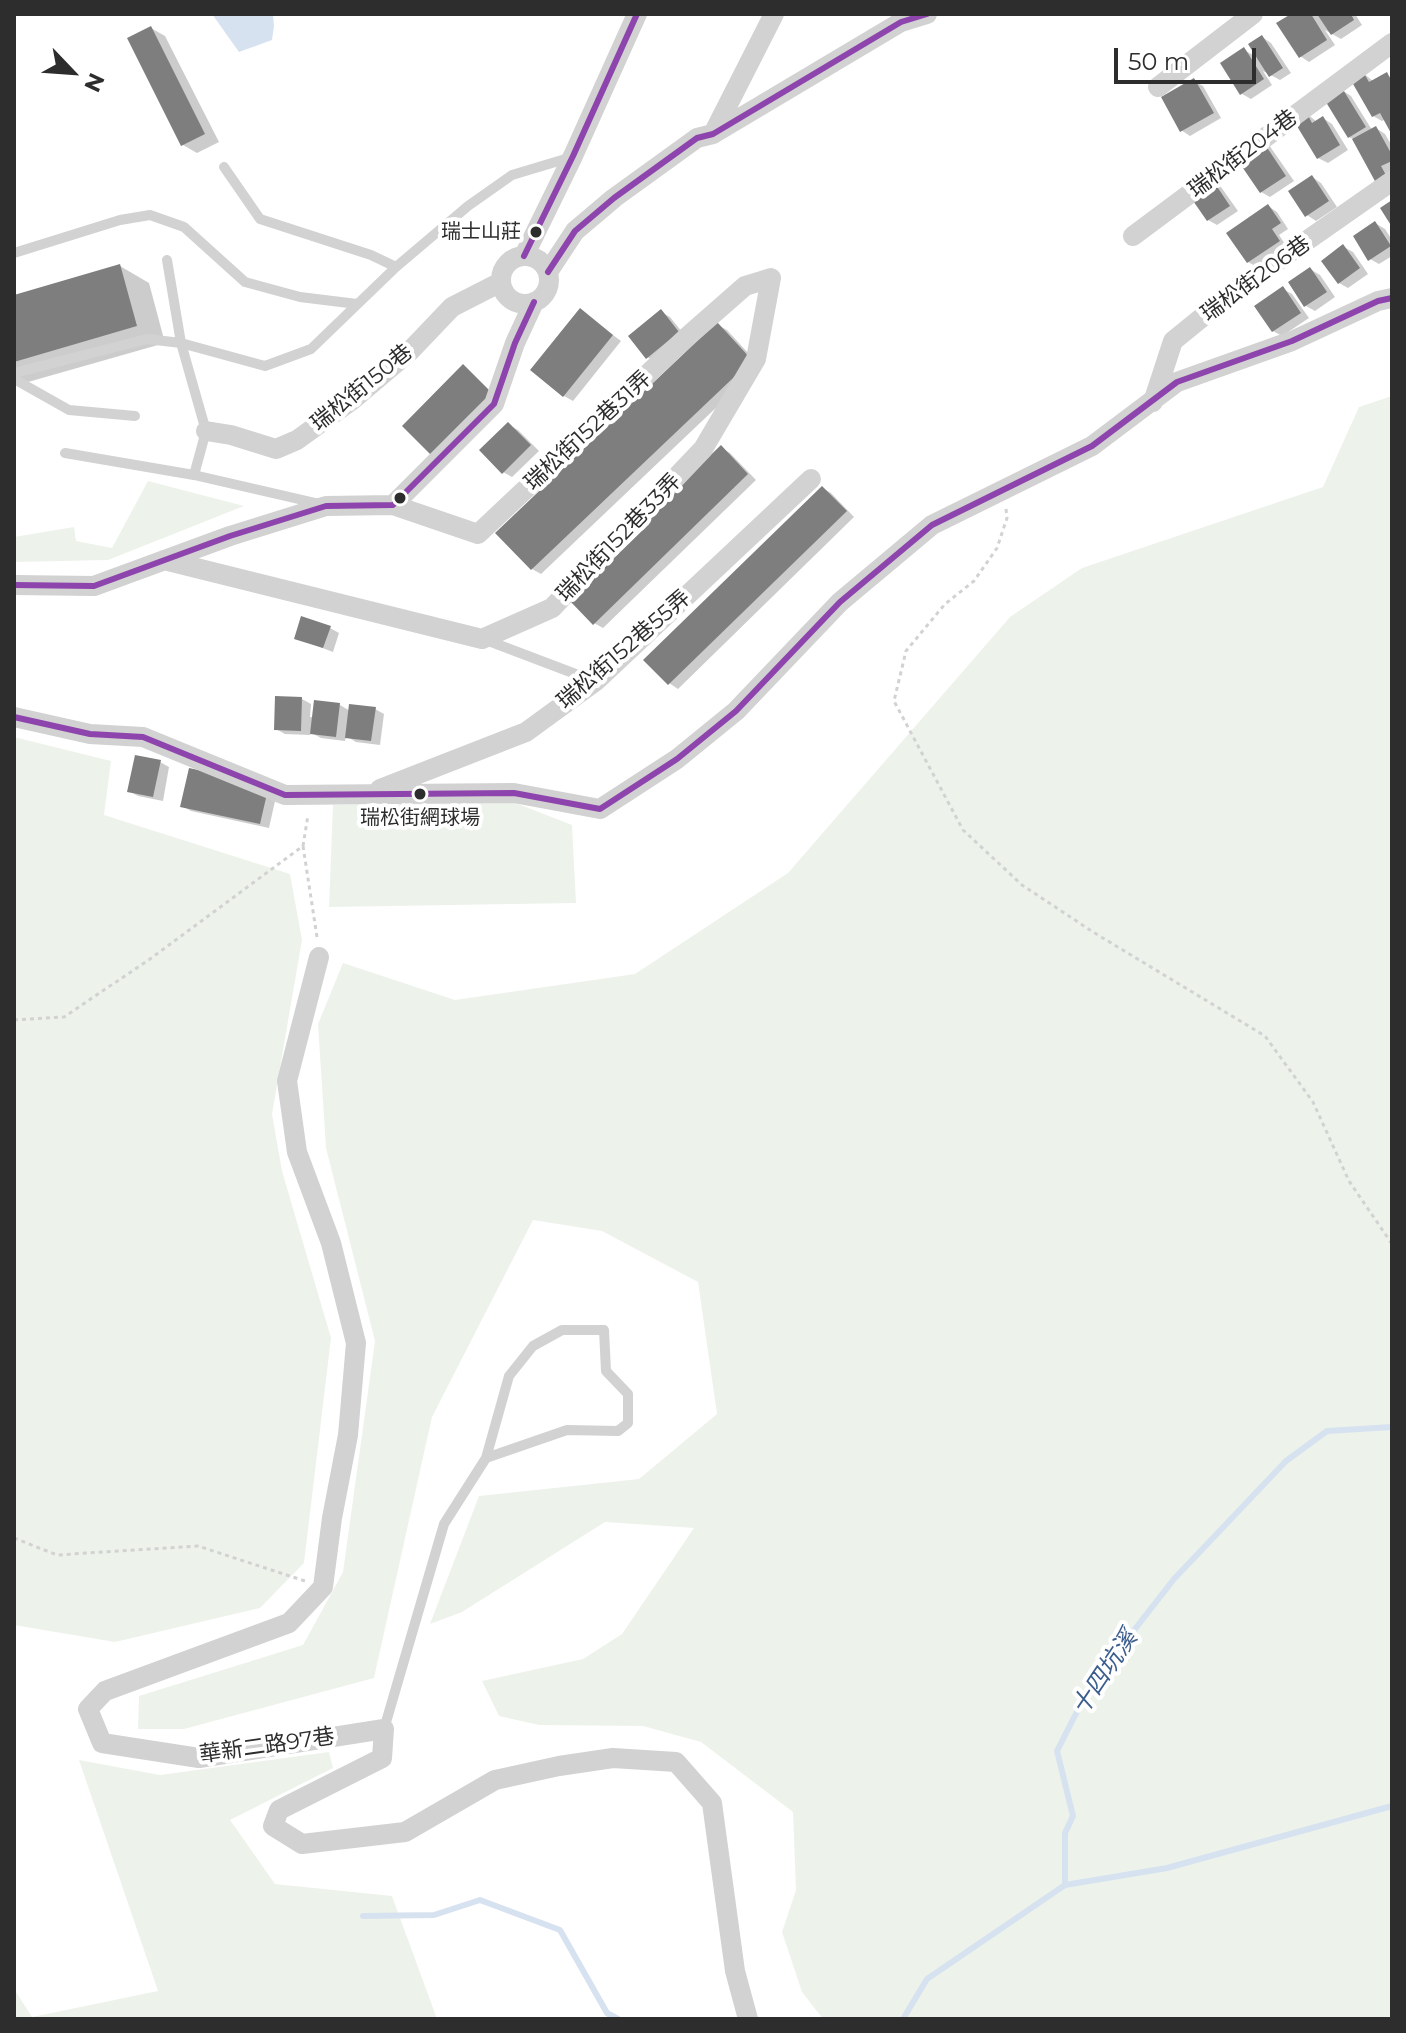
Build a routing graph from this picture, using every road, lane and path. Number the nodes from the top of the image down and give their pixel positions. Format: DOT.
graph roads {
  1 [pos="637,14"];
  2 [pos="774,14"];
  3 [pos="927,14"];
  4 [pos="1253,14"];
  5 [pos="1392,43"];
  6 [pos="1158,87"];
  7 [pos="713,134"];
  8 [pos="573,156"];
  9 [pos="224,167"];
  10 [pos="1392,181"];
  11 [pos="1133,236"];
  12 [pos="14,253"];
  13 [pos="524,256"];
  14 [pos="167,260"];
  15 [pos="396,267"];
  16 [pos="548,272"];
  17 [pos="771,278"];
  18 [pos="501,282"];
  19 [pos="1392,298"];
  20 [pos="534,302"];
  21 [pos="357,304"];
  22 [pos="181,343"];
  23 [pos="14,373"];
  24 [pos="14,379"];
  25 [pos="1153,402"];
  26 [pos="135,416"];
  27 [pos="206,431"];
  28 [pos="65,453"];
  29 [pos="194,475"];
  30 [pos="811,479"];
  31 [pos="1004,490"];
  32 [pos="393,505"];
  33 [pos="326,506"];
  34 [pos="164,560"];
  35 [pos="14,585"];
  36 [pos="482,639"];
  37 [pos="596,681"];
  38 [pos="14,717"];
  39 [pos="311,795"];
  40 [pos="365,795"];
  41 [pos="303,846"];
  42 [pos="319,957"];
  43 [pos="14,1020"];
  44 [pos="1392,1244"];
  45 [pos="486,1458"];
  46 [pos="14,1538"];
  47 [pos="323,1587"];
  48 [pos="384,1729"];
  49 [pos="748,2019"];
  1 -- 8 [label="street"];
  2 -- 7 [label="street"];
  3 -- 7 [label="street"];
  4 -- 6 [label="street"];
  5 -- 11 [label="street, 瑞松街204巷"];
  7 -- 16 [label="street"];
  8 -- 13 [label="street"];
  8 -- 15 [label="lane"];
  9 -- 15 [label="lane"];
  10 -- 25 [label="street, 瑞松街206巷"];
  12 -- 21 [label="lane"];
  13 -- 16 [label="street"];
  13 -- 18 [label="street"];
  14 -- 22 [label="lane"];
  15 -- 21 [label="lane"];
  16 -- 20 [label="street"];
  17 -- 32 [label="street, 瑞松街152巷31弄"];
  17 -- 36 [label="street, 瑞松街152巷33弄"];
  18 -- 20 [label="street"];
  18 -- 27 [label="street, 瑞松街150巷"];
  19 -- 25 [label="street"];
  20 -- 32 [label="street"];
  21 -- 22 [label="lane"];
  22 -- 23 [label="lane"];
  22 -- 27 [label="lane"];
  24 -- 26 [label="lane"];
  25 -- 31 [label="street"];
  27 -- 29 [label="lane"];
  28 -- 29 [label="lane"];
  29 -- 33 [label="lane"];
  30 -- 37 [label="street, 瑞松街152巷55弄"];
  31 -- 40 [label="street"];
  31 -- 44 [label="path"];
  32 -- 33 [label="street"];
  33 -- 34 [label="street"];
  34 -- 35 [label="street"];
  34 -- 36 [label="street"];
  36 -- 37 [label="lane"];
  37 -- 40 [label="street, 瑞松街152巷55弄"];
  38 -- 39 [label="street"];
  39 -- 40 [label="street"];
  39 -- 41 [label="path"];
  41 -- 42 [label="path"];
  41 -- 43 [label="path"];
  42 -- 47 [label="street"];
  45 -- 45 [label="lane"];
  45 -- 48 [label="lane"];
  46 -- 47 [label="path"];
  47 -- 48 [label="street, 華新二路97巷"];
  48 -- 49 [label="street, 華新二路97巷"];
}
